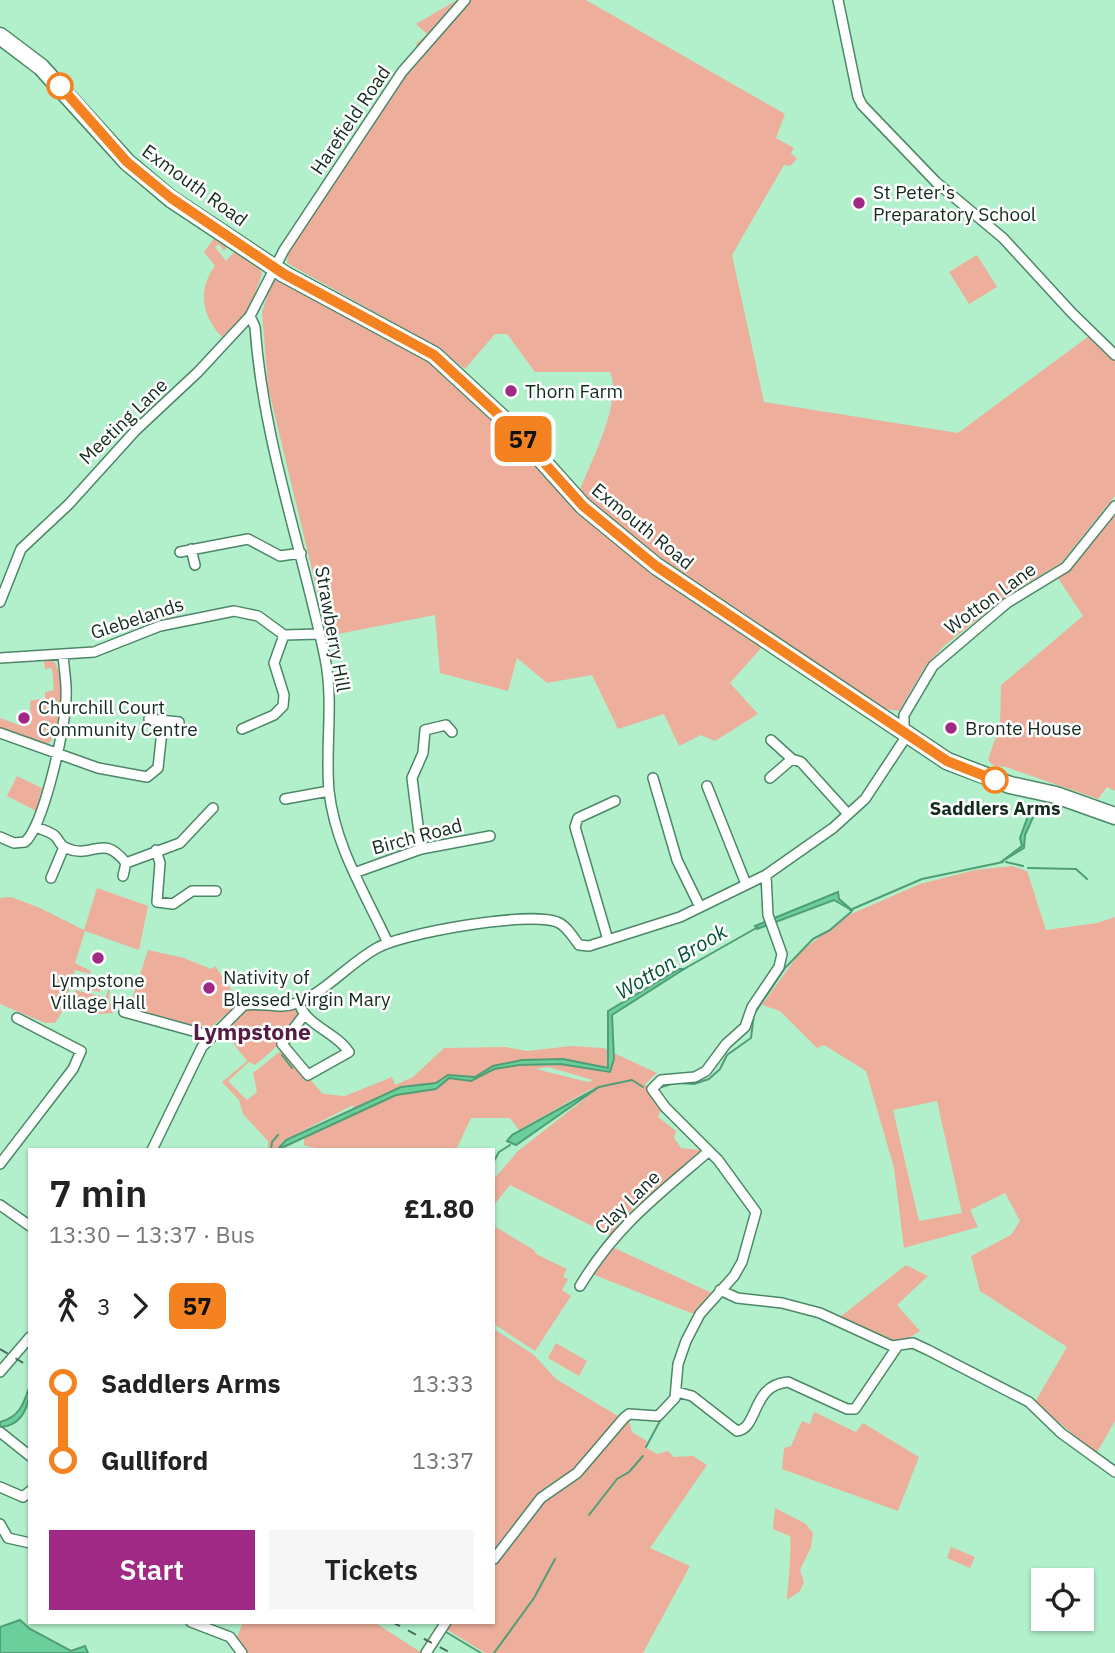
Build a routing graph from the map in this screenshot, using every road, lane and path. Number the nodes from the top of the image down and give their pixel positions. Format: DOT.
graph roads {
  1 [pos="465,0"];
  2 [pos="838,0"];
  3 [pos="0,36"];
  4 [pos="274,267"];
  5 [pos="250,316"];
  6 [pos="1115,355"];
  7 [pos="1115,506"];
  8 [pos="191,550"];
  9 [pos="180,552"];
  10 [pos="302,553"];
  11 [pos="195,565"];
  12 [pos="0,602"];
  13 [pos="319,634"];
  14 [pos="284,635"];
  15 [pos="63,655"];
  16 [pos="0,658"];
  17 [pos="149,719"];
  18 [pos="163,720"];
  19 [pos="178,722"];
  20 [pos="242,729"];
  21 [pos="904,730"];
  22 [pos="452,732"];
  23 [pos="0,733"];
  24 [pos="771,740"];
  25 [pos="55,755"];
  26 [pos="792,759"];
  27 [pos="653,778"];
  28 [pos="770,778"];
  29 [pos="706,786"];
  30 [pos="329,791"];
  31 [pos="285,799"];
  32 [pos="615,801"];
  33 [pos="213,808"];
  34 [pos="848,814"];
  35 [pos="1115,816"];
  36 [pos="35,827"];
  37 [pos="490,836"];
  38 [pos="0,837"];
  39 [pos="64,847"];
  40 [pos="421,849"];
  41 [pos="156,850"];
  42 [pos="126,863"];
  43 [pos="354,873"];
  44 [pos="123,876"];
  45 [pos="766,876"];
  46 [pos="51,878"];
  47 [pos="746,884"];
  48 [pos="216,891"];
  49 [pos="700,907"];
  50 [pos="608,940"];
  51 [pos="388,943"];
  52 [pos="299,1003"];
  53 [pos="124,1012"];
  54 [pos="304,1015"];
  55 [pos="17,1018"];
  56 [pos="207,1039"];
  57 [pos="153,1148"];
  58 [pos="709,1151"];
  59 [pos="0,1164"];
  60 [pos="0,1205"];
  61 [pos="28,1225"];
  62 [pos="580,1286"];
  63 [pos="720,1290"];
  64 [pos="28,1339"];
  65 [pos="897,1347"];
  66 [pos="0,1372"];
  67 [pos="677,1392"];
  68 [pos="0,1432"];
  69 [pos="28,1454"];
  70 [pos="1113,1473"];
  71 [pos="0,1487"];
  72 [pos="28,1493"];
  73 [pos="0,1524"];
  74 [pos="28,1543"];
  75 [pos="495,1558"];
  76 [pos="196,1624"];
  77 [pos="445,1624"];
  78 [pos="242,1653"];
  79 [pos="426,1653"];
  1 -- 4 [label="street, Harefield Road"];
  2 -- 6 [label="street"];
  3 -- 4 [label="highway, Exmouth Road"];
  4 -- 5 [label="street, Meeting Lane"];
  4 -- 21 [label="highway, Exmouth Road"];
  5 -- 10 [label="street, Strawberry Hill"];
  5 -- 12 [label="street, Meeting Lane"];
  7 -- 21 [label="street, Wotton Lane"];
  8 -- 9 [label="street"];
  8 -- 10 [label="street"];
  8 -- 11 [label="street"];
  10 -- 13 [label="street, Strawberry Hill"];
  13 -- 14 [label="street"];
  13 -- 30 [label="street, Strawberry Hill"];
  14 -- 15 [label="street, Glebelands"];
  14 -- 20 [label="street"];
  15 -- 16 [label="street, Glebelands"];
  15 -- 25 [label="street"];
  17 -- 18 [label="street"];
  18 -- 19 [label="street"];
  18 -- 25 [label="street"];
  21 -- 34 [label="street, Wotton Lane"];
  21 -- 35 [label="highway, Exmouth Road"];
  22 -- 40 [label="street"];
  23 -- 25 [label="street"];
  24 -- 26 [label="street"];
  25 -- 36 [label="street"];
  26 -- 28 [label="street"];
  26 -- 34 [label="street"];
  27 -- 49 [label="street"];
  29 -- 47 [label="street"];
  30 -- 31 [label="street"];
  30 -- 43 [label="street, Strawberry Hill"];
  32 -- 50 [label="street"];
  33 -- 41 [label="street"];
  34 -- 45 [label="street, Wotton Lane"];
  36 -- 38 [label="street"];
  36 -- 39 [label="street"];
  37 -- 40 [label="street, Birch Road"];
  39 -- 42 [label="street"];
  39 -- 46 [label="street"];
  40 -- 43 [label="street, Birch Road"];
  41 -- 42 [label="street"];
  41 -- 48 [label="street"];
  42 -- 44 [label="street"];
  43 -- 51 [label="street, Strawberry Hill"];
  45 -- 47 [label="street, Wotton Lane"];
  45 -- 58 [label="street"];
  47 -- 49 [label="street, Wotton Lane"];
  49 -- 50 [label="street, Wotton Lane"];
  50 -- 51 [label="street, Wotton Lane"];
  51 -- 52 [label="street"];
  52 -- 54 [label="street"];
  52 -- 56 [label="street"];
  53 -- 56 [label="street"];
  54 -- 54 [label="street"];
  55 -- 59 [label="street"];
  56 -- 57 [label="street"];
  58 -- 62 [label="street, Clay Lane"];
  58 -- 63 [label="street"];
  60 -- 61 [label="street"];
  63 -- 65 [label="street"];
  63 -- 67 [label="street"];
  64 -- 66 [label="street"];
  65 -- 67 [label="street"];
  65 -- 70 [label="street"];
  67 -- 75 [label="street"];
  68 -- 69 [label="street"];
  71 -- 72 [label="street"];
  73 -- 74 [label="street"];
  76 -- 78 [label="street"];
  77 -- 79 [label="street"];
}
